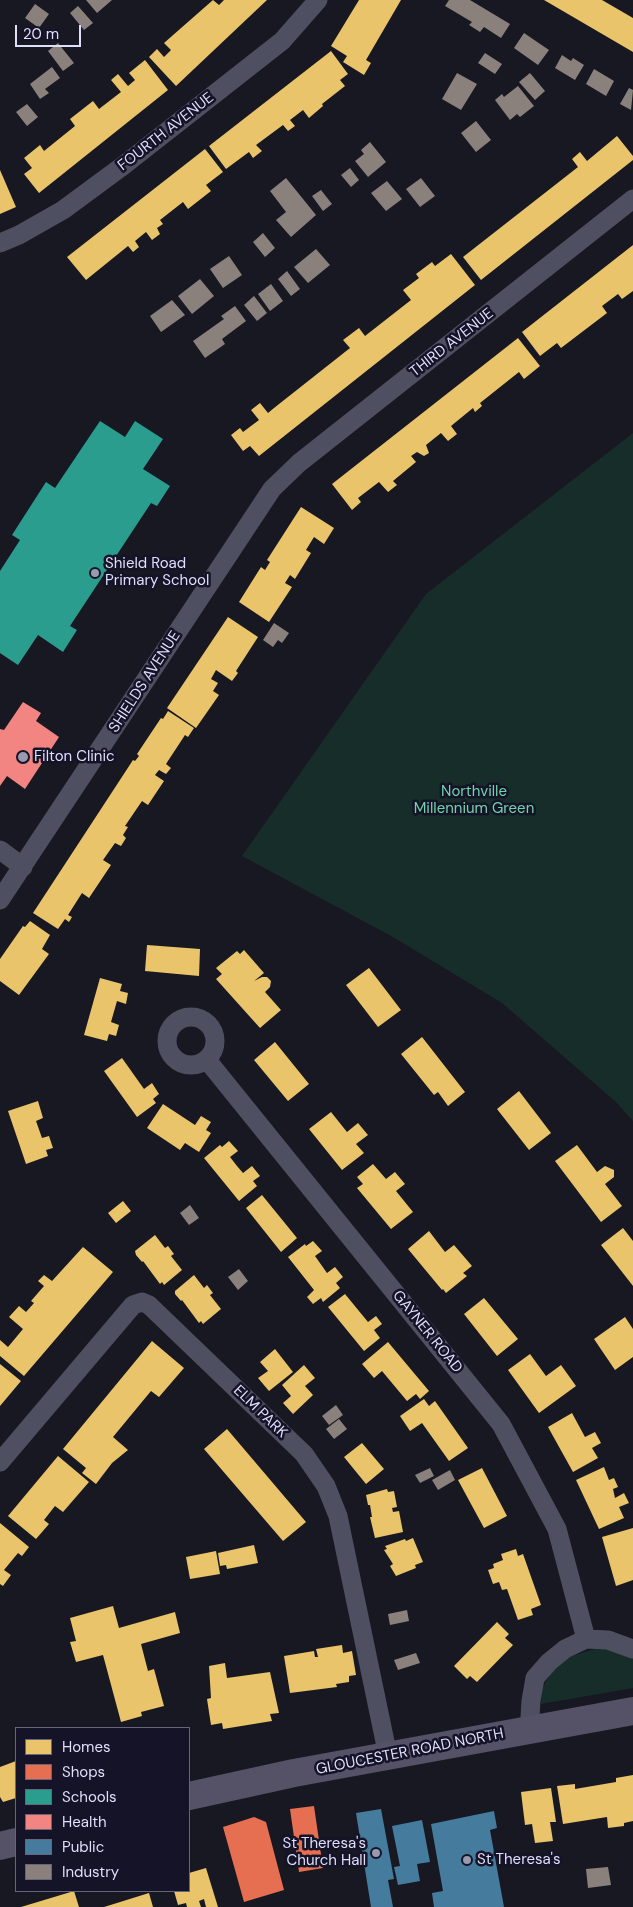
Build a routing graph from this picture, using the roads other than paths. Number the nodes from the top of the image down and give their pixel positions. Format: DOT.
graph roads {
  1 [pos="318,0"];
  2 [pos="633,199"];
  3 [pos="0,244"];
  4 [pos="272,488"];
  5 [pos="0,850"];
  6 [pos="22,867"];
  7 [pos="0,900"];
  8 [pos="207,1060"];
  9 [pos="0,1462"];
  10 [pos="586,1639"];
  11 [pos="633,1649"];
  12 [pos="633,1712"];
  13 [pos="533,1728"];
  14 [pos="388,1756"];
  15 [pos="190,1796"];
  16 [pos="15,1842"];
  17 [pos="0,1846"];
  1 -- 3 [label="street, FOURTH AVENUE"];
  2 -- 4 [label="street, THIRD AVENUE"];
  4 -- 6 [label="street, SHIELDS AVENUE"];
  5 -- 6 [label="street"];
  6 -- 7 [label="street, SHIELDS AVENUE"];
  8 -- 10 [label="street, GAYNER ROAD"];
  9 -- 14 [label="street, ELM PARK"];
  10 -- 11 [label="street"];
  10 -- 13 [label="street"];
  12 -- 13 [label="main road, GLOUCESTER ROAD NORTH"];
  13 -- 14 [label="main road, GLOUCESTER ROAD NORTH"];
  14 -- 15 [label="main road, GLOUCESTER ROAD NORTH"];
  16 -- 17 [label="main road"];
}
